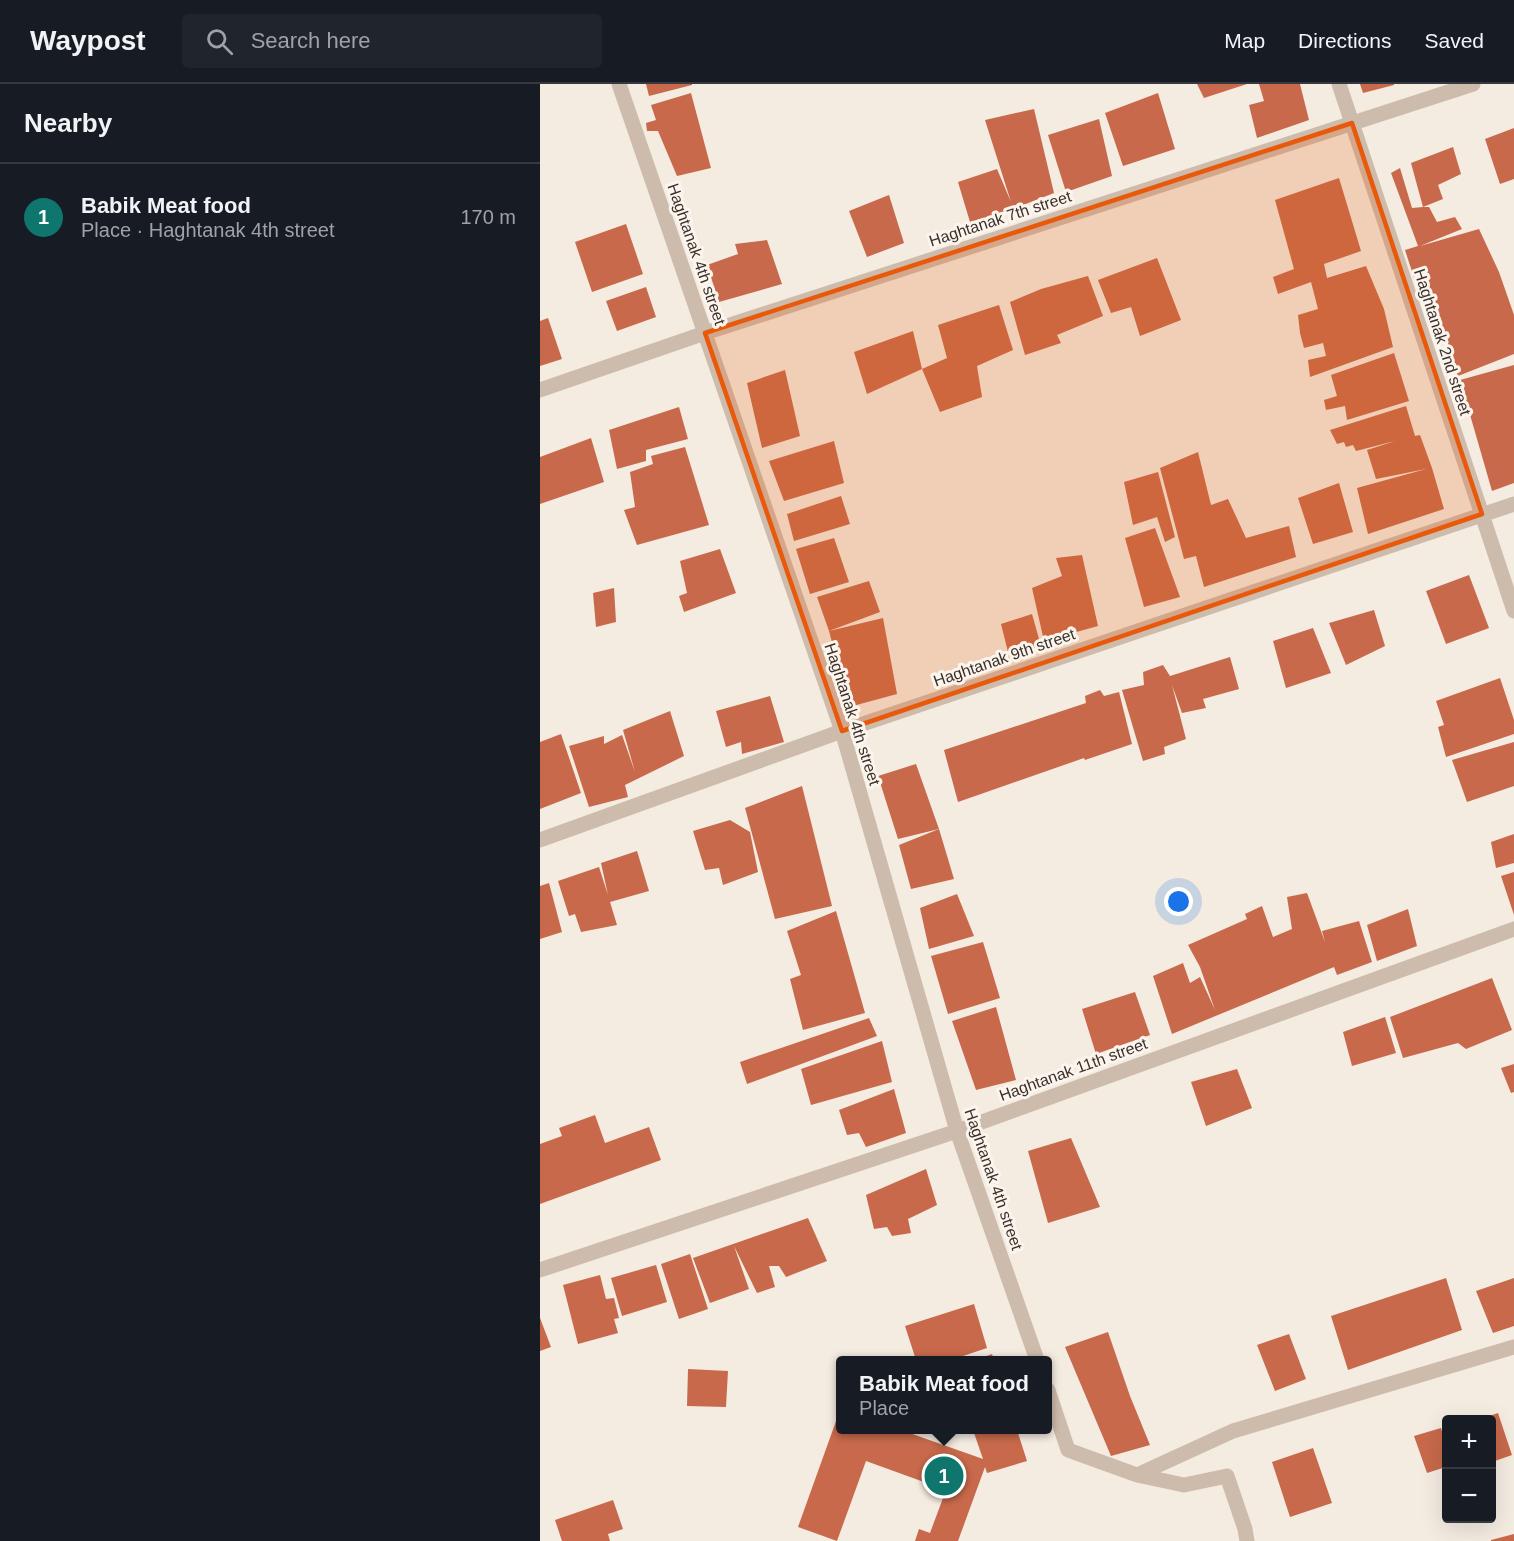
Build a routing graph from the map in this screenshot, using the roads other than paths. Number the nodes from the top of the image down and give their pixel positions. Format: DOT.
graph roads {
  1 [pos="619,84"];
  2 [pos="1339,84"];
  3 [pos="1473,84"];
  4 [pos="1352,123"];
  5 [pos="705,333"];
  6 [pos="540,390"];
  7 [pos="1514,504"];
  8 [pos="1482,514"];
  9 [pos="1514,611"];
  10 [pos="842,731"];
  11 [pos="540,840"];
  12 [pos="1514,929"];
  13 [pos="957,1131"];
  14 [pos="540,1270"];
  15 [pos="1514,1347"];
  16 [pos="1036,1356"];
  17 [pos="1052,1404"];
  18 [pos="1137,1475"];
  19 [pos="1247,1541"];
  1 -- 5 [label="street, Haghtanak 4th street"];
  2 -- 4 [label="street, Haghtanak 2nd street"];
  3 -- 4 [label="street, Haghtanak 7th street"];
  4 -- 5 [label="street, Haghtanak 7th street"];
  4 -- 8 [label="street, Haghtanak 2nd street"];
  5 -- 6 [label="street, Haghtanak 7th street"];
  5 -- 10 [label="street, Haghtanak 4th street"];
  7 -- 8 [label="street, Haghtanak 9th street"];
  8 -- 9 [label="street, Haghtanak 2nd street"];
  8 -- 10 [label="street, Haghtanak 9th street"];
  10 -- 11 [label="street, Haghtanak 9th street"];
  10 -- 13 [label="street, Haghtanak 4th street"];
  12 -- 13 [label="street, Haghtanak 11th street"];
  13 -- 14 [label="street, Haghtanak 11th street"];
  13 -- 16 [label="street, Haghtanak 4th street"];
  15 -- 18 [label="street"];
  17 -- 18 [label="street"];
  18 -- 19 [label="street"];
}
